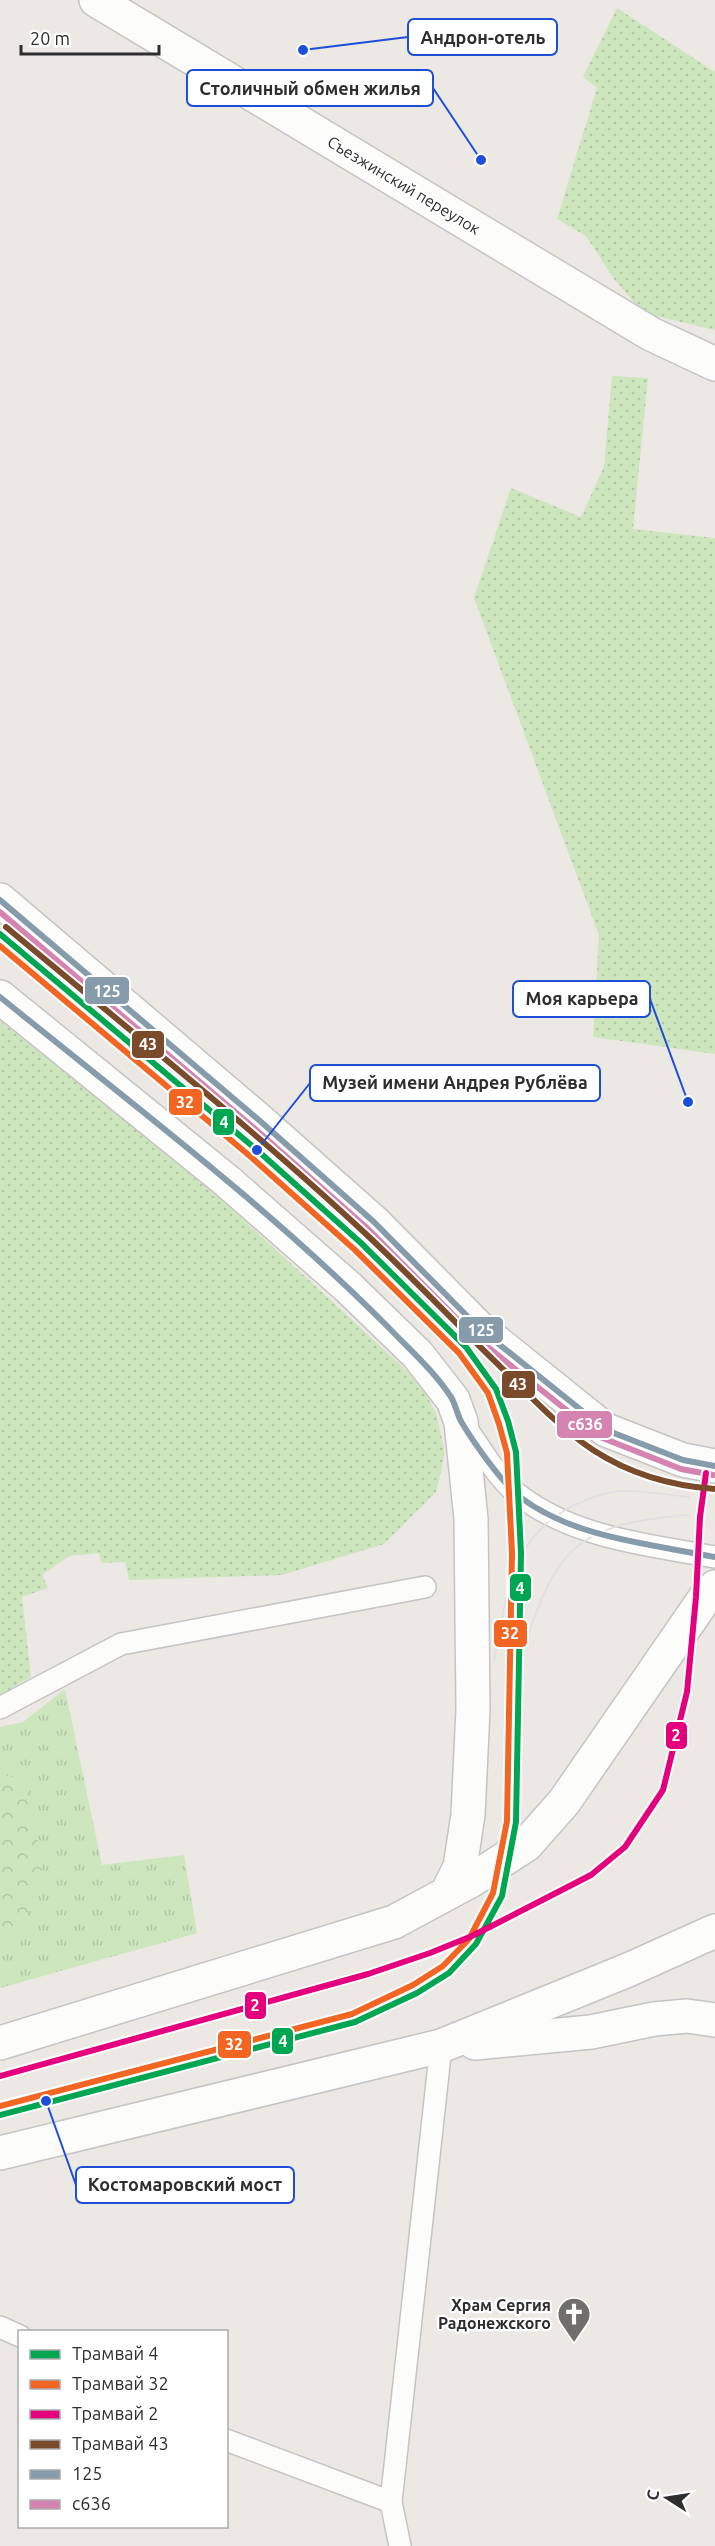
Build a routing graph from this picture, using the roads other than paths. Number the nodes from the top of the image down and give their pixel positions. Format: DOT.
graph roads {
  1 [pos="96,0"];
  2 [pos="715,363"];
  3 [pos="0,900"];
  4 [pos="0,997"];
  5 [pos="461,1422"];
  6 [pos="715,1466"];
  7 [pos="715,1557"];
  8 [pos="425,1587"];
  9 [pos="715,1587"];
  10 [pos="0,1708"];
  11 [pos="447,1893"];
  12 [pos="715,1930"];
  13 [pos="715,2020"];
  14 [pos="0,2043"];
  15 [pos="441,2046"];
  16 [pos="0,2153"];
  17 [pos="0,2327"];
  18 [pos="18,2335"];
  19 [pos="228,2441"];
  20 [pos="391,2502"];
  21 [pos="400,2546"];
  1 -- 2 [label="street, Съезжинский переулок"];
  3 -- 6 [label="street"];
  4 -- 5 [label="street"];
  5 -- 7 [label="lane"];
  5 -- 11 [label="street"];
  8 -- 10 [label="lane"];
  9 -- 11 [label="street"];
  11 -- 14 [label="street"];
  12 -- 15 [label="street"];
  13 -- 15 [label="street"];
  15 -- 16 [label="street"];
  15 -- 20 [label="lane"];
  17 -- 18 [label="lane"];
  19 -- 20 [label="lane"];
  20 -- 21 [label="lane"];
}
